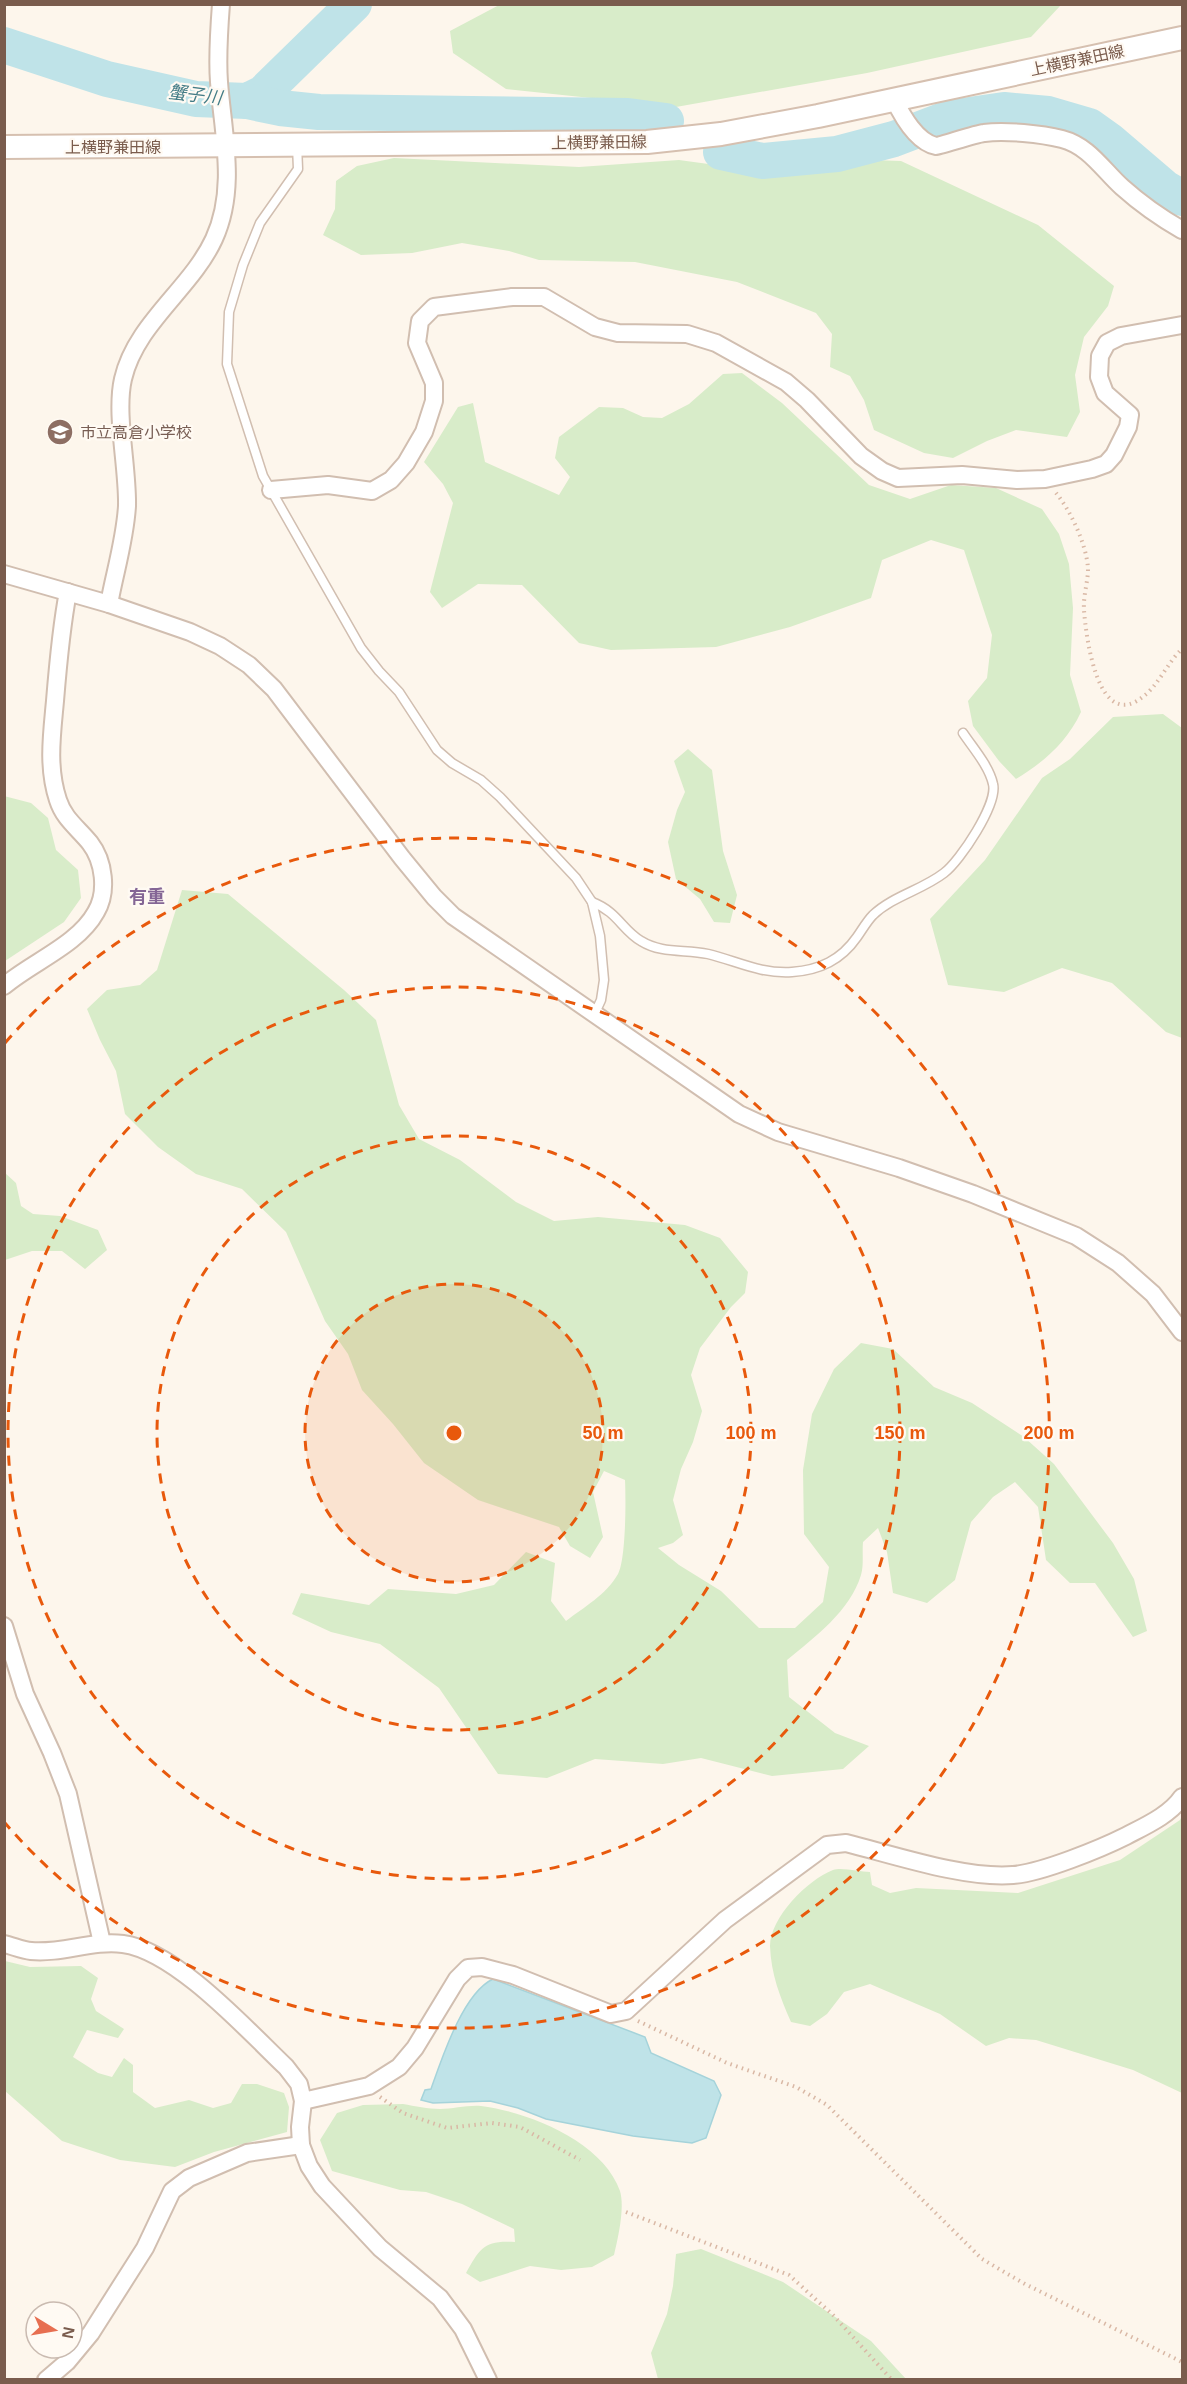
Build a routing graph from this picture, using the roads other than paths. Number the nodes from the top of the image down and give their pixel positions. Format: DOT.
graph roads {
  1 [pos="221,4"];
  2 [pos="1182,38"];
  3 [pos="898,107"];
  4 [pos="297,145"];
  5 [pos="225,146"];
  6 [pos="4,147"];
  7 [pos="1182,230"];
  8 [pos="1182,325"];
  9 [pos="271,490"];
  10 [pos="4,574"];
  11 [pos="68,592"];
  12 [pos="110,604"];
  13 [pos="963,733"];
  14 [pos="592,902"];
  15 [pos="4,986"];
  16 [pos="595,1013"];
  17 [pos="1182,1332"];
  18 [pos="4,1626"];
  19 [pos="1182,1797"];
  20 [pos="102,1943"];
  21 [pos="4,1944"];
  22 [pos="303,2101"];
  23 [pos="301,2145"];
  24 [pos="46,2379"];
  25 [pos="488,2379"];
  1 -- 5 [label="street"];
  2 -- 3 [label="main road, 上横野兼田線"];
  3 -- 4 [label="main road, 上横野兼田線"];
  3 -- 7 [label="street"];
  4 -- 5 [label="main road, 上横野兼田線"];
  4 -- 9 [label="lane"];
  5 -- 6 [label="main road, 上横野兼田線"];
  5 -- 12 [label="street"];
  8 -- 9 [label="street"];
  9 -- 14 [label="lane"];
  10 -- 11 [label="street"];
  11 -- 12 [label="street"];
  11 -- 15 [label="street"];
  12 -- 16 [label="street"];
  13 -- 14 [label="lane"];
  14 -- 16 [label="lane"];
  16 -- 17 [label="street"];
  18 -- 20 [label="street"];
  19 -- 22 [label="street"];
  20 -- 21 [label="street"];
  20 -- 22 [label="street"];
  22 -- 23 [label="street"];
  23 -- 24 [label="street"];
  23 -- 25 [label="street"];
}
